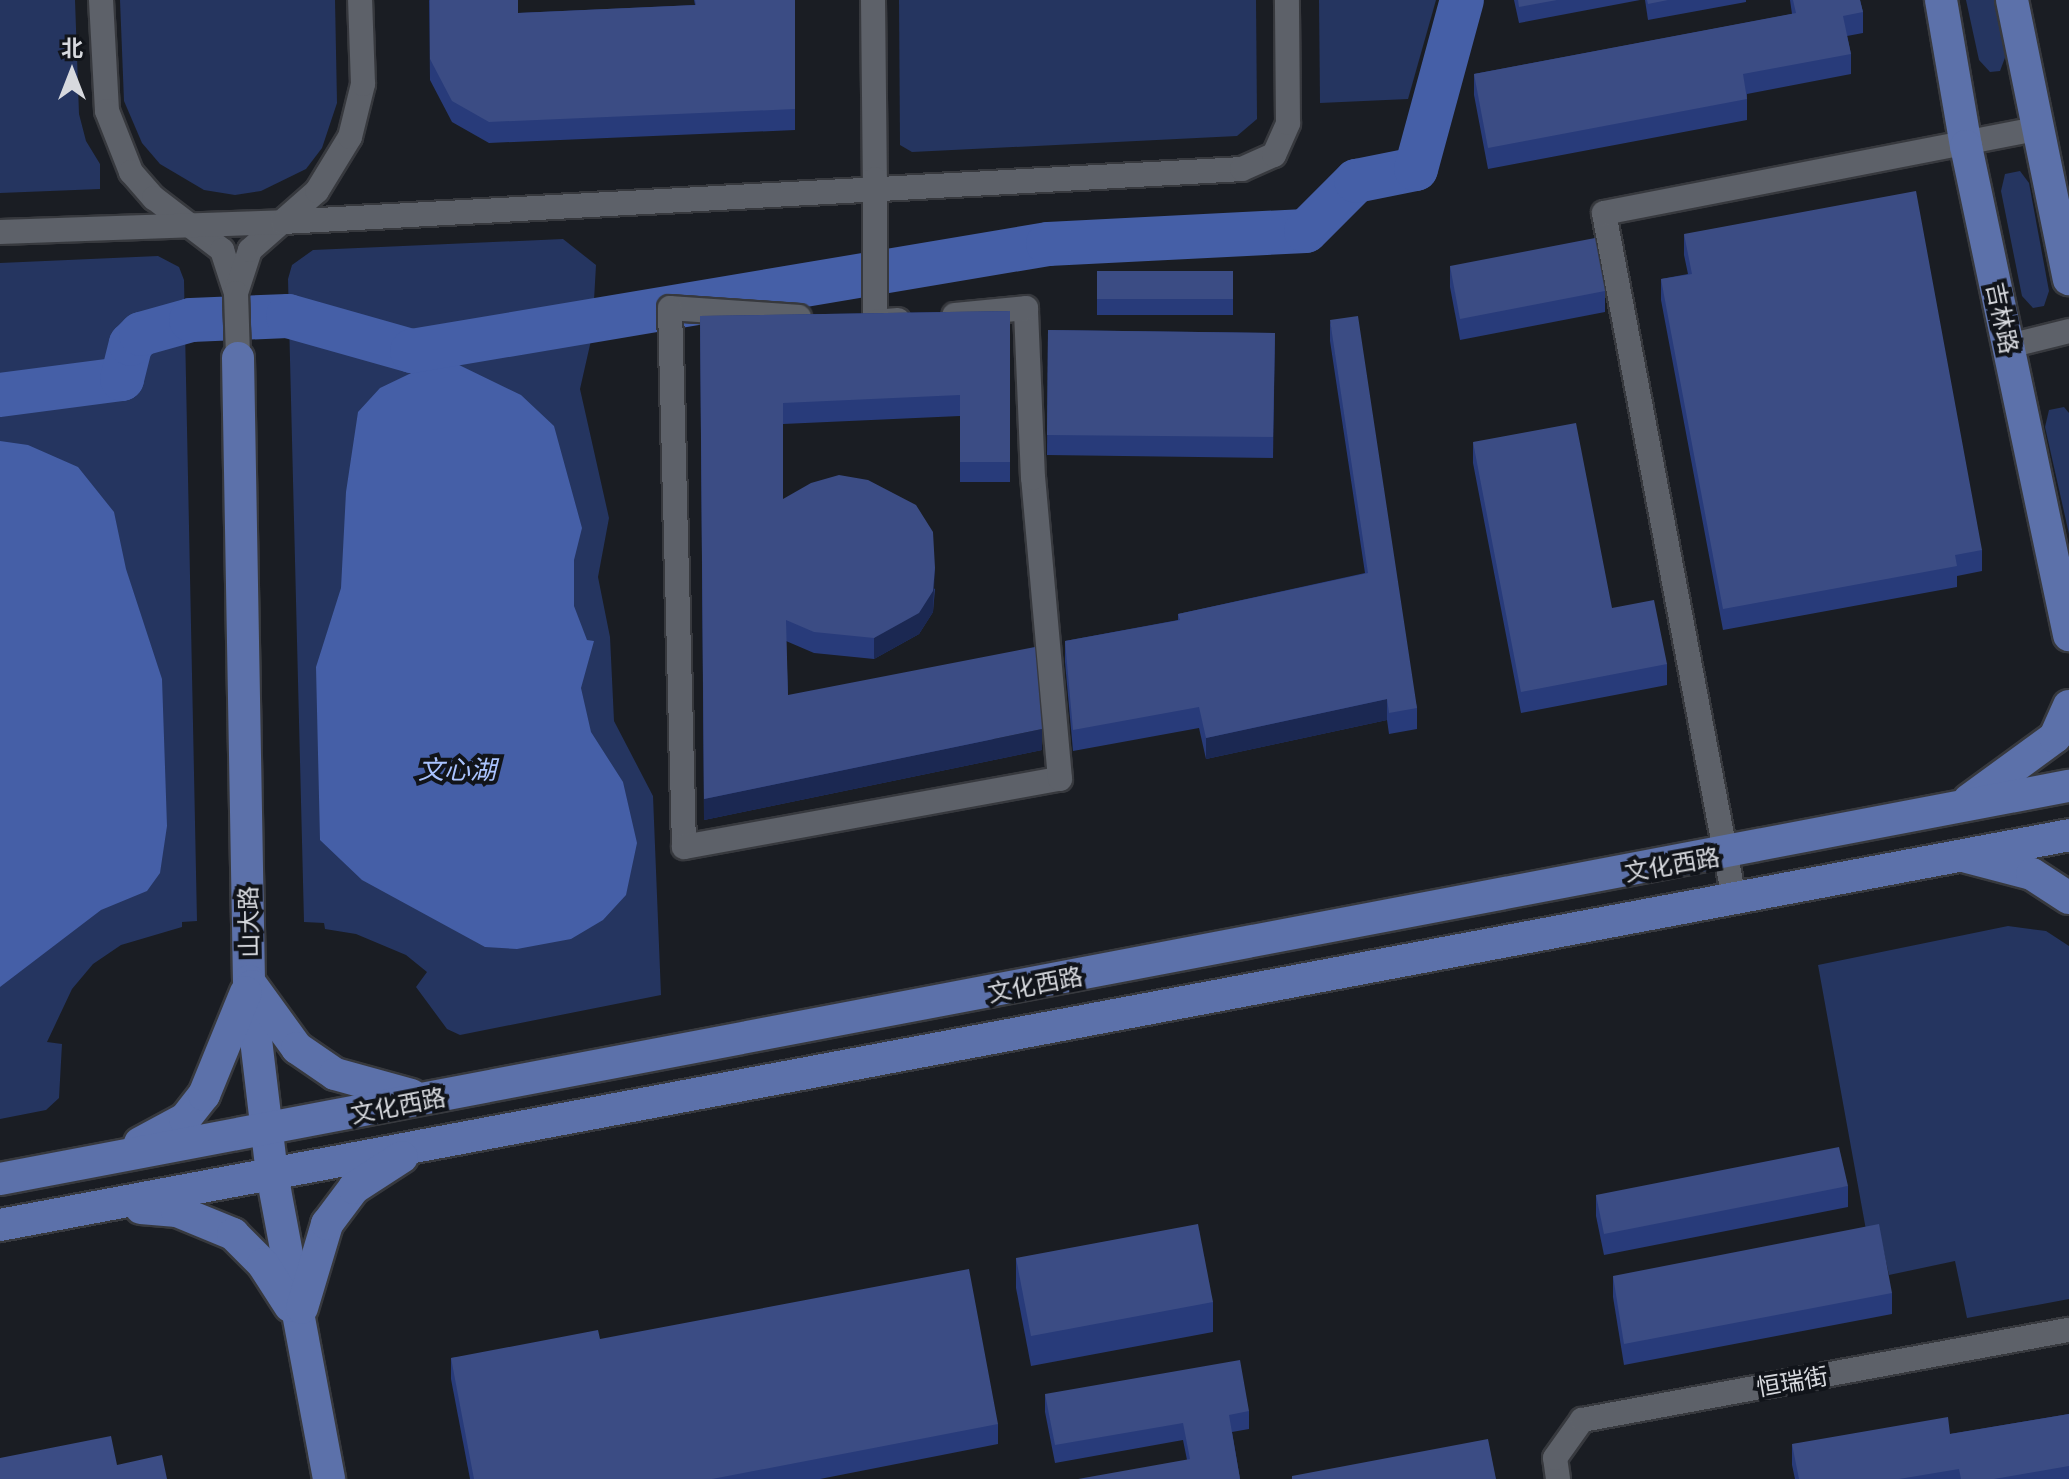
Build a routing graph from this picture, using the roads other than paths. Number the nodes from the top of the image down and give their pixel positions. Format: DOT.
graph roads {
  1 [pos="101,0"];
  2 [pos="360,0"];
  3 [pos="873,0"];
  4 [pos="1287,0"];
  5 [pos="1941,0"];
  6 [pos="2012,0"];
  7 [pos="2037,129"];
  8 [pos="1966,146"];
  9 [pos="875,184"];
  10 [pos="317,191"];
  11 [pos="154,198"];
  12 [pos="283,222"];
  13 [pos="236,223"];
  14 [pos="196,225"];
  15 [pos="0,232"];
  16 [pos="2069,279"];
  17 [pos="236,293"];
  18 [pos="875,322"];
  19 [pos="2069,331"];
  20 [pos="2009,346"];
  21 [pos="238,358"];
  22 [pos="2069,635"];
  23 [pos="2069,706"];
  24 [pos="2069,786"];
  25 [pos="1955,809"];
  26 [pos="2069,835"];
  27 [pos="1729,854"];
  28 [pos="1960,855"];
  29 [pos="1734,898"];
  30 [pos="2069,898"];
  31 [pos="249,981"];
  32 [pos="429,1099"];
  33 [pos="265,1130"];
  34 [pos="446,1141"];
  35 [pos="76,1165"];
  36 [pos="272,1174"];
  37 [pos="0,1179"];
  38 [pos="77,1210"];
  39 [pos="0,1225"];
  40 [pos="300,1322"];
  41 [pos="2069,1330"];
  42 [pos="329,1479"];
  43 [pos="1558,1479"];
  1 -- 11 [label="street"];
  2 -- 10 [label="street"];
  3 -- 9 [label="street"];
  4 -- 9 [label="street"];
  5 -- 8 [label="main road, 吉林路"];
  6 -- 7 [label="main road"];
  7 -- 8 [label="street"];
  7 -- 16 [label="main road"];
  8 -- 20 [label="main road, 吉林路"];
  8 -- 27 [label="street"];
  9 -- 12 [label="street"];
  9 -- 18 [label="street"];
  10 -- 12 [label="street"];
  10 -- 13 [label="street"];
  11 -- 13 [label="street"];
  11 -- 14 [label="street"];
  12 -- 13 [label="street"];
  12 -- 17 [label="street"];
  13 -- 14 [label="street"];
  14 -- 15 [label="street"];
  14 -- 17 [label="street"];
  17 -- 21 [label="street"];
  18 -- 18 [label="street"];
  19 -- 20 [label="street"];
  20 -- 22 [label="main road, 吉林路"];
  21 -- 31 [label="main road, 山大路"];
  23 -- 25 [label="main road"];
  24 -- 25 [label="main road, 文化西路"];
  25 -- 27 [label="main road, 文化西路"];
  26 -- 28 [label="main road, 文化西路"];
  27 -- 29 [label="street"];
  27 -- 32 [label="main road, 文化西路"];
  28 -- 29 [label="main road, 文化西路"];
  28 -- 30 [label="main road"];
  29 -- 34 [label="main road, 文化西路"];
  31 -- 32 [label="main road"];
  31 -- 33 [label="main road, 山大路"];
  31 -- 35 [label="main road"];
  32 -- 33 [label="main road, 文化西路"];
  33 -- 35 [label="main road, 文化西路"];
  33 -- 36 [label="main road, 山大路"];
  34 -- 36 [label="main road, 文化西路"];
  34 -- 40 [label="main road"];
  35 -- 37 [label="main road, 文化西路"];
  36 -- 38 [label="main road, 文化西路"];
  36 -- 40 [label="main road, 山大路"];
  38 -- 39 [label="main road, 文化西路"];
  38 -- 40 [label="main road"];
  40 -- 42 [label="main road, 山大路"];
  41 -- 43 [label="street, 恒瑞街"];
}
